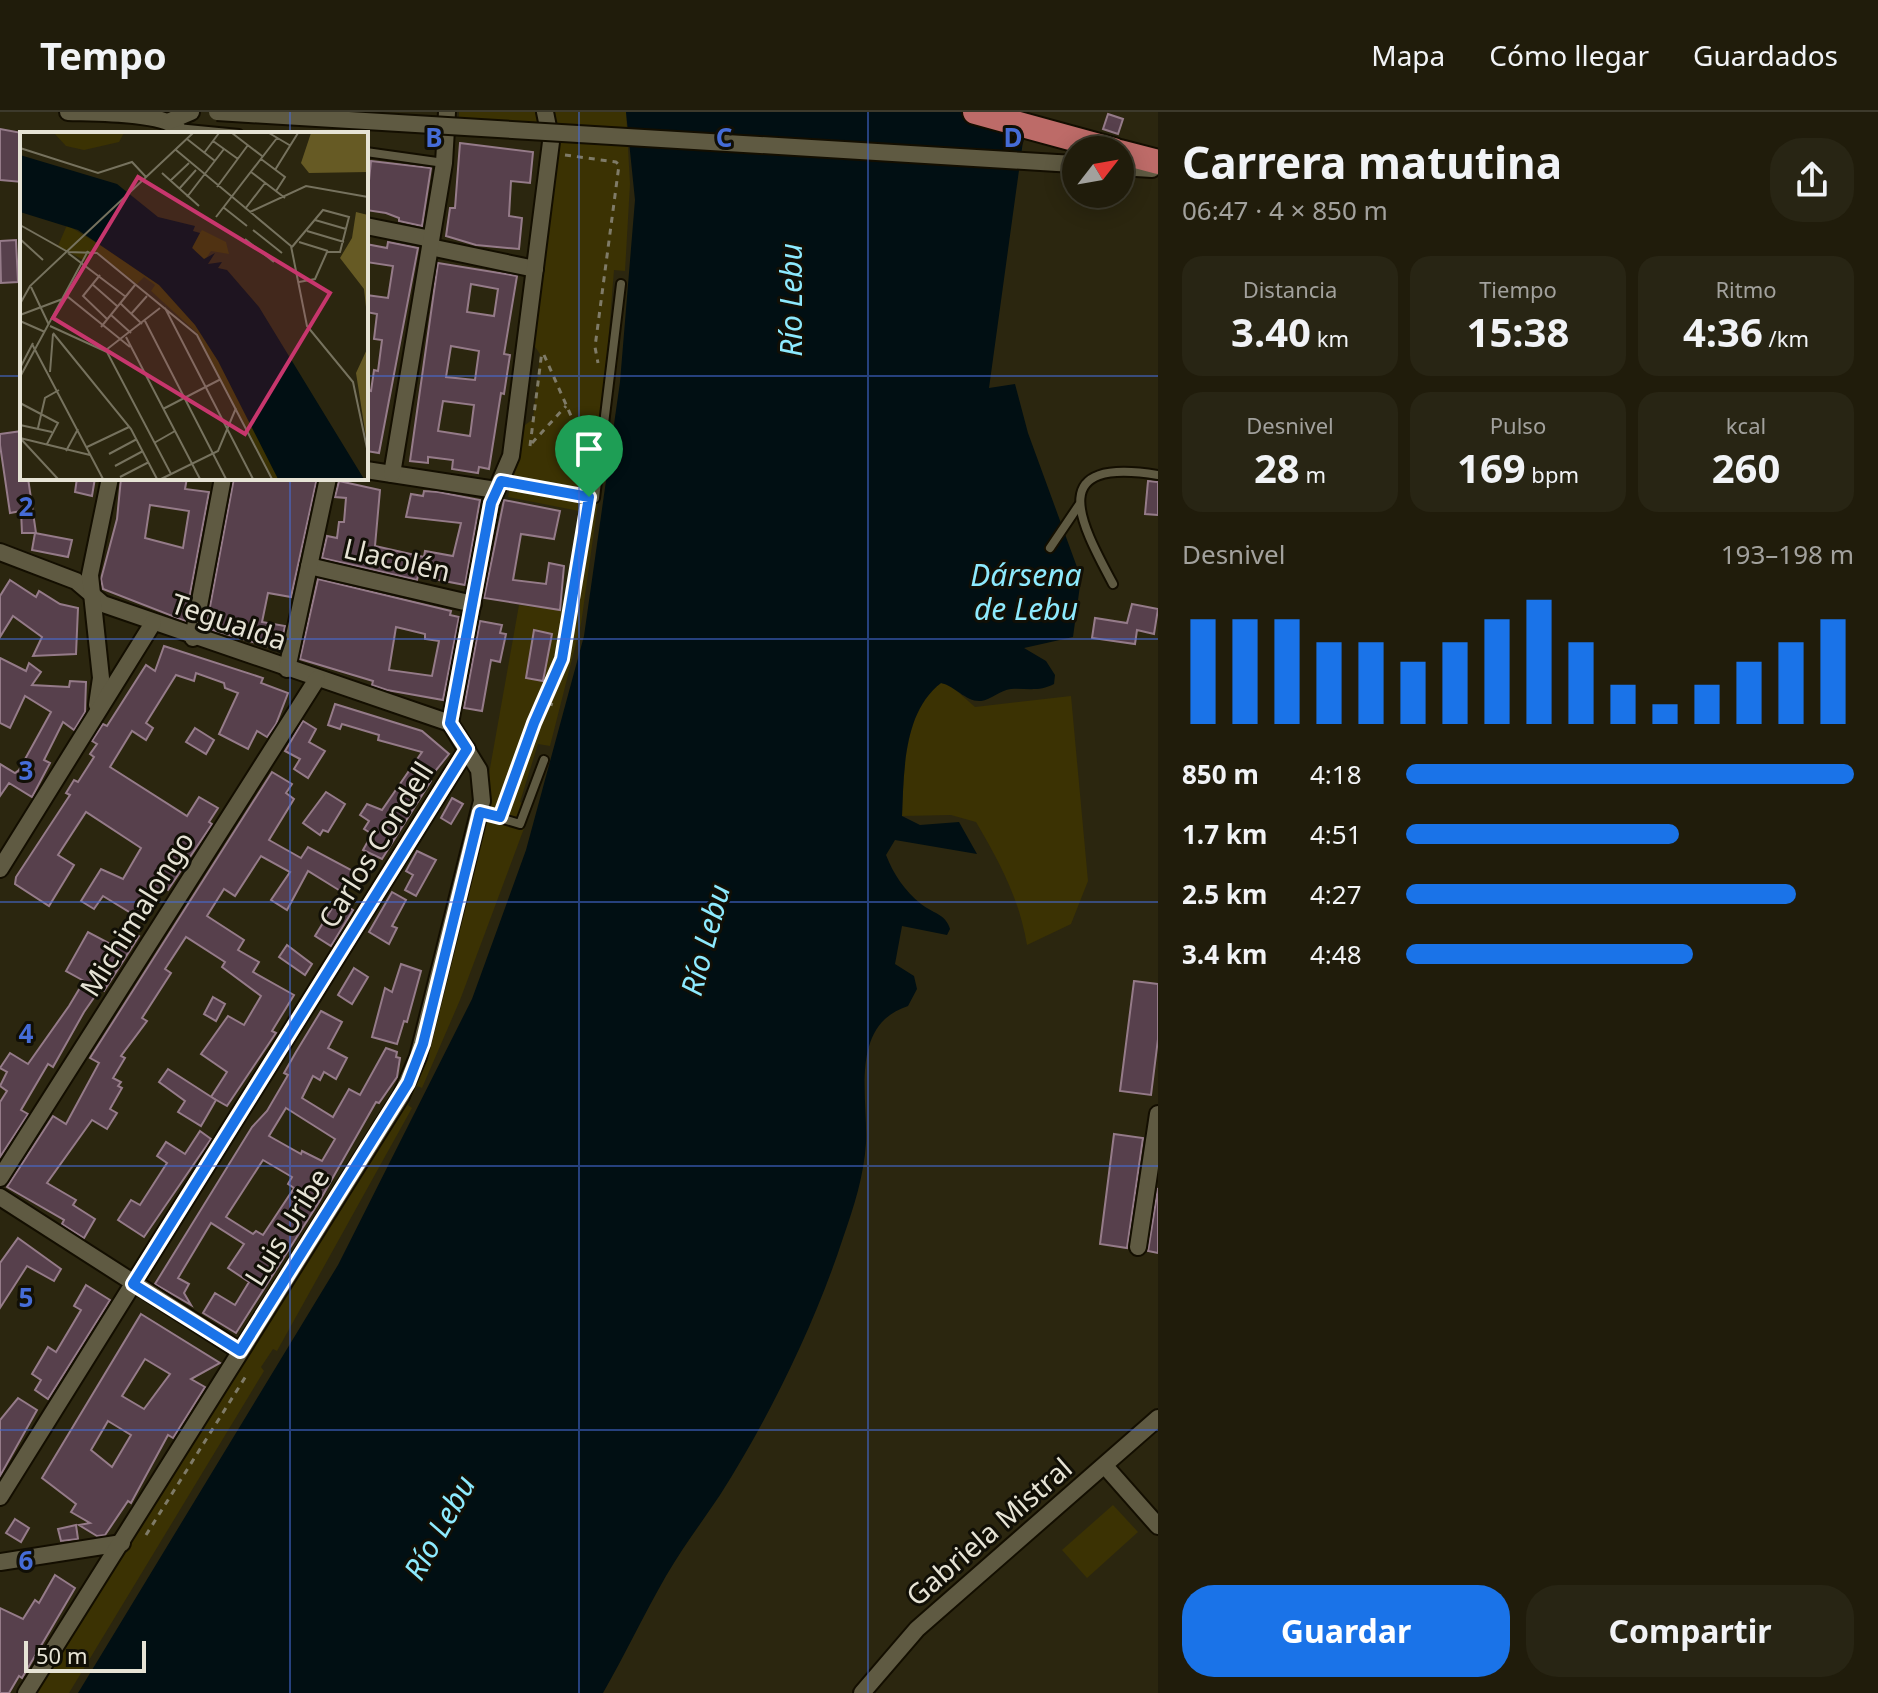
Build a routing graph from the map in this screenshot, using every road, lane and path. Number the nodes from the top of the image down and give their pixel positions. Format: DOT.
graph roads {
  1 [pos="68,112"];
  2 [pos="139,112"];
  3 [pos="191,112"];
  4 [pos="217,112"];
  5 [pos="447,112"];
  6 [pos="545,112"];
  7 [pos="975,112"];
  8 [pos="174,127"];
  9 [pos="220,132"];
  10 [pos="1064,136"];
  11 [pos="550,147"];
  12 [pos="368,152"];
  13 [pos="1134,156"];
  14 [pos="1158,162"];
  15 [pos="444,163"];
  16 [pos="1062,163"];
  17 [pos="1134,168"];
  18 [pos="1158,169"];
  19 [pos="368,227"];
  20 [pos="431,243"];
  21 [pos="535,269"];
  22 [pos="621,284"];
  23 [pos="544,355"];
  24 [pos="599,368"];
  25 [pos="566,406"];
  26 [pos="532,443"];
  27 [pos="368,470"];
  28 [pos="392,474"];
  29 [pos="1158,475"];
  30 [pos="110,480"];
  31 [pos="223,480"];
  32 [pos="328,480"];
  33 [pos="498,486"];
  34 [pos="589,497"];
  35 [pos="1080,504"];
  36 [pos="1050,548"];
  37 [pos="0,552"];
  38 [pos="309,566"];
  39 [pos="1113,584"];
  40 [pos="90,592"];
  41 [pos="473,604"];
  42 [pos="153,623"];
  43 [pos="193,638"];
  44 [pos="287,669"];
  45 [pos="317,679"];
  46 [pos="547,703"];
  47 [pos="557,706"];
  48 [pos="94,718"];
  49 [pos="450,723"];
  50 [pos="467,749"];
  51 [pos="544,760"];
  52 [pos="480,812"];
  53 [pos="500,817"];
  54 [pos="0,869"];
  55 [pos="1158,1114"];
  56 [pos="0,1178"];
  57 [pos="0,1197"];
  58 [pos="1138,1247"];
  59 [pos="133,1284"];
  60 [pos="240,1351"];
  61 [pos="250,1367"];
  62 [pos="1158,1418"];
  63 [pos="1105,1466"];
  64 [pos="0,1497"];
  65 [pos="1158,1526"];
  66 [pos="145,1537"];
  67 [pos="122,1543"];
  68 [pos="0,1562"];
  69 [pos="59,1661"];
  70 [pos="81,1664"];
  71 [pos="26,1693"];
  72 [pos="862,1693"];
  1 -- 2 [label="street"];
  2 -- 8 [label="street"];
  3 -- 8 [label="street"];
  4 -- 16 [label="street, bridge"];
  5 -- 15 [label="street"];
  6 -- 11 [label="street"];
  7 -- 10 [label="main road"];
  8 -- 9 [label="lane"];
  11 -- 21 [label="street"];
  11 -- 24 [label="path"];
  12 -- 15 [label="lane"];
  13 -- 14 [label="main road"];
  15 -- 20 [label="street"];
  17 -- 18 [label="street"];
  19 -- 20 [label="street"];
  20 -- 21 [label="street"];
  20 -- 28 [label="street"];
  21 -- 33 [label="street"];
  22 -- 34 [label="lane"];
  23 -- 25 [label="path"];
  25 -- 26 [label="path"];
  25 -- 34 [label="path"];
  27 -- 28 [label="street"];
  28 -- 33 [label="street"];
  29 -- 35 [label="lane"];
  30 -- 40 [label="street"];
  31 -- 43 [label="street"];
  32 -- 38 [label="street"];
  33 -- 34 [label="lane"];
  33 -- 41 [label="street"];
  34 -- 53 [label="path"];
  35 -- 36 [label="lane"];
  35 -- 39 [label="lane"];
  37 -- 40 [label="street, Tegualda"];
  38 -- 41 [label="street, Llacolén"];
  38 -- 44 [label="street"];
  40 -- 42 [label="street, Tegualda"];
  40 -- 48 [label="street"];
  41 -- 49 [label="street"];
  42 -- 43 [label="street, Tegualda"];
  42 -- 48 [label="street"];
  43 -- 44 [label="street, Tegualda"];
  44 -- 45 [label="street, Tegualda"];
  45 -- 49 [label="street, Tegualda"];
  45 -- 56 [label="street, Michimalongo"];
  46 -- 47 [label="path"];
  48 -- 54 [label="street"];
  49 -- 50 [label="street, Carlos Condell"];
  50 -- 52 [label="street, Luis Uribe"];
  50 -- 59 [label="street, Carlos Condell"];
  51 -- 53 [label="lane"];
  52 -- 53 [label="lane"];
  52 -- 60 [label="street, Luis Uribe"];
  55 -- 58 [label="street"];
  57 -- 59 [label="street"];
  59 -- 60 [label="street"];
  59 -- 64 [label="street, Carlos Condell"];
  60 -- 67 [label="street, Luis Uribe"];
  61 -- 66 [label="path"];
  62 -- 63 [label="street, Gabriela Mistral"];
  63 -- 65 [label="street"];
  63 -- 72 [label="street, Gabriela Mistral"];
  67 -- 68 [label="street"];
  67 -- 71 [label="street, Luis Uribe"];
  69 -- 70 [label="path"];
}
